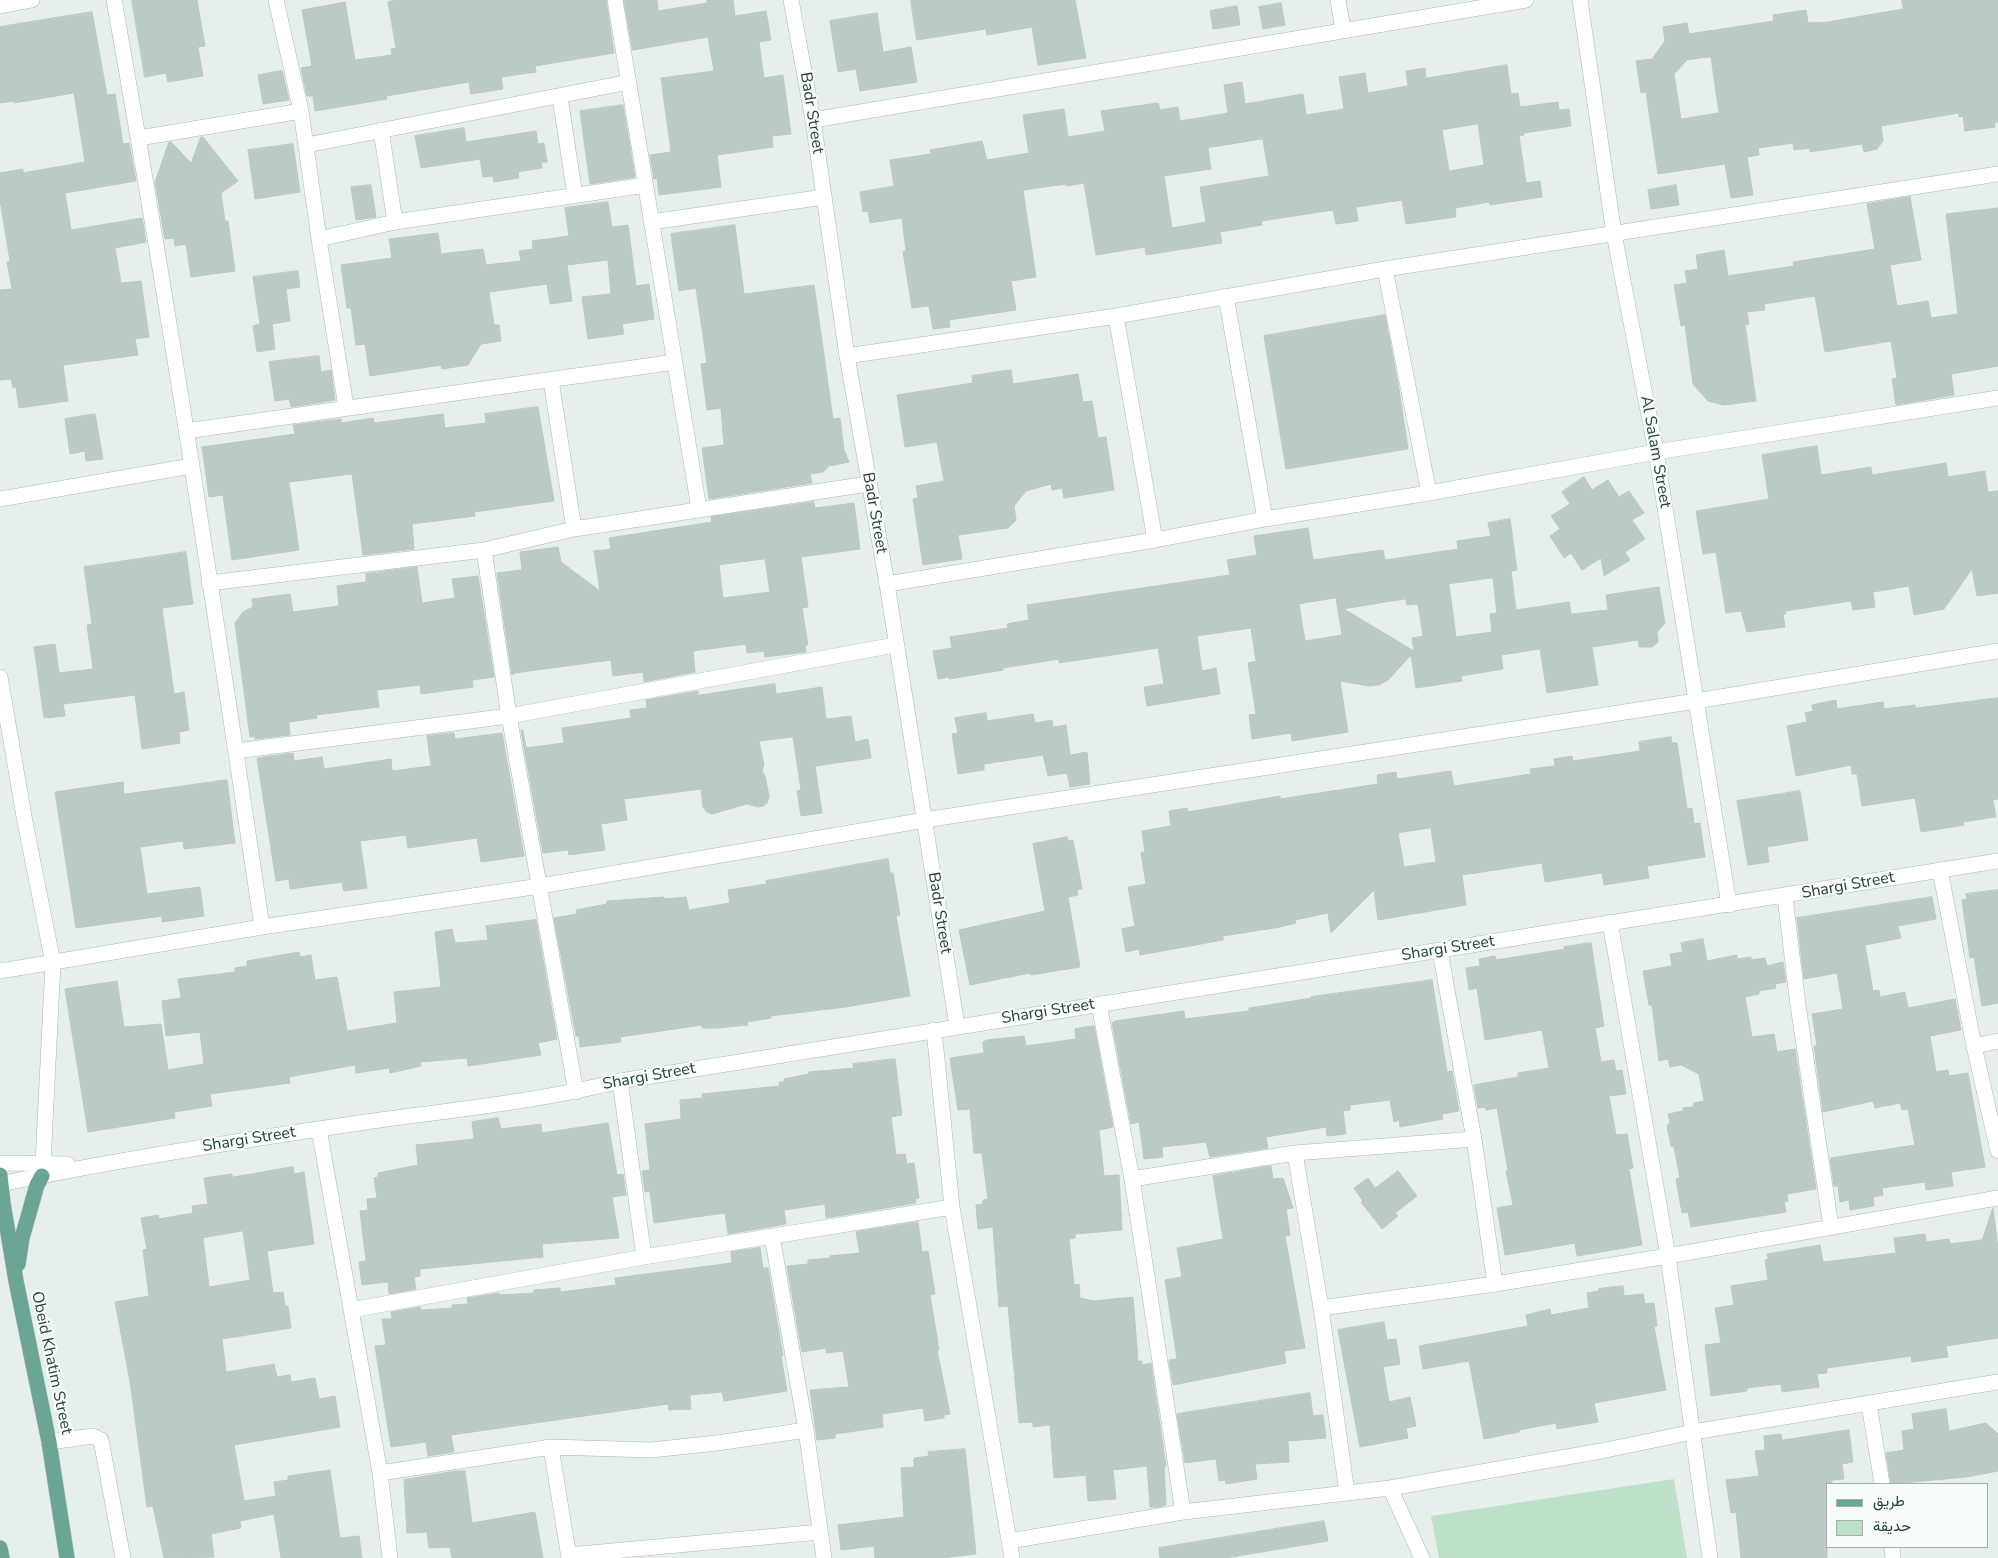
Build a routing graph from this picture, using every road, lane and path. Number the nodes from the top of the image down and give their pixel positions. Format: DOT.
graph roads {
  1 [pos="32,0"];
  2 [pos="114,0"];
  3 [pos="276,0"];
  4 [pos="615,0"];
  5 [pos="791,0"];
  6 [pos="1338,0"];
  7 [pos="1526,0"];
  8 [pos="1580,0"];
  9 [pos="0,6"];
  10 [pos="1344,30"];
  11 [pos="629,82"];
  12 [pos="560,97"];
  13 [pos="301,111"];
  14 [pos="813,120"];
  15 [pos="380,130"];
  16 [pos="138,138"];
  17 [pos="307,145"];
  18 [pos="1998,174"];
  19 [pos="646,186"];
  20 [pos="575,196"];
  21 [pos="824,197"];
  22 [pos="395,222"];
  23 [pos="651,222"];
  24 [pos="1614,234"];
  25 [pos="319,239"];
  26 [pos="1385,269"];
  27 [pos="1226,296"];
  28 [pos="1116,316"];
  29 [pos="846,356"];
  30 [pos="675,362"];
  31 [pos="552,380"];
  32 [pos="1998,398"];
  33 [pos="346,407"];
  34 [pos="186,431"];
  35 [pos="1656,452"];
  36 [pos="191,466"];
  37 [pos="868,484"];
  38 [pos="1429,493"];
  39 [pos="0,499"];
  40 [pos="699,510"];
  41 [pos="1265,519"];
  42 [pos="574,529"];
  43 [pos="1155,540"];
  44 [pos="484,550"];
  45 [pos="208,583"];
  46 [pos="887,584"];
  47 [pos="895,645"];
  48 [pos="1998,651"];
  49 [pos="0,676"];
  50 [pos="1696,701"];
  51 [pos="509,716"];
  52 [pos="236,751"];
  53 [pos="925,820"];
  54 [pos="1998,861"];
  55 [pos="1940,870"];
  56 [pos="540,886"];
  57 [pos="1784,897"];
  58 [pos="1729,905"];
  59 [pos="1610,922"];
  60 [pos="262,927"];
  61 [pos="1440,951"];
  62 [pos="53,963"];
  63 [pos="0,971"];
  64 [pos="1099,1004"];
  65 [pos="957,1026"];
  66 [pos="934,1030"];
  67 [pos="1998,1041"];
  68 [pos="1974,1046"];
  69 [pos="620,1081"];
  70 [pos="576,1092"];
  71 [pos="319,1129"];
  72 [pos="1474,1139"];
  73 [pos="1998,1151"];
  74 [pos="1295,1153"];
  75 [pos="0,1163"];
  76 [pos="42,1169"];
  77 [pos="1132,1178"];
  78 [pos="0,1181"];
  79 [pos="1998,1198"];
  80 [pos="952,1207"];
  81 [pos="1831,1227"];
  82 [pos="772,1236"];
  83 [pos="1668,1256"];
  84 [pos="644,1257"];
  85 [pos="16,1281"];
  86 [pos="1495,1284"];
  87 [pos="1321,1308"];
  88 [pos="351,1310"];
  89 [pos="1998,1382"];
  90 [pos="1869,1404"];
  91 [pos="806,1430"];
  92 [pos="1693,1432"];
  93 [pos="49,1442"];
  94 [pos="551,1447"];
  95 [pos="380,1473"];
  96 [pos="1882,1483"];
  97 [pos="1390,1488"];
  98 [pos="1347,1493"];
  99 [pos="1183,1512"];
  100 [pos="820,1532"];
  101 [pos="1009,1541"];
  102 [pos="0,1548"];
  103 [pos="569,1557"];
  104 [pos="2,1558"];
  105 [pos="68,1558"];
  106 [pos="123,1558"];
  107 [pos="390,1558"];
  108 [pos="824,1558"];
  109 [pos="1012,1558"];
  110 [pos="1422,1558"];
  111 [pos="1710,1558"];
  1 -- 9 [label="street"];
  2 -- 16 [label="street"];
  3 -- 13 [label="street"];
  4 -- 11 [label="street"];
  5 -- 14 [label="street, Badr Street"];
  6 -- 10 [label="street"];
  7 -- 10 [label="street"];
  8 -- 24 [label="street, Al Salam Street"];
  10 -- 14 [label="street"];
  11 -- 12 [label="street"];
  11 -- 19 [label="street"];
  12 -- 15 [label="street"];
  12 -- 20 [label="street"];
  13 -- 16 [label="street"];
  13 -- 17 [label="street"];
  14 -- 21 [label="street, Badr Street"];
  15 -- 17 [label="street"];
  15 -- 22 [label="street"];
  16 -- 34 [label="street"];
  17 -- 25 [label="street"];
  18 -- 24 [label="street"];
  19 -- 20 [label="street"];
  19 -- 23 [label="street"];
  20 -- 22 [label="street"];
  21 -- 23 [label="street"];
  21 -- 29 [label="street, Badr Street"];
  22 -- 25 [label="street"];
  23 -- 30 [label="street"];
  24 -- 26 [label="street"];
  24 -- 35 [label="street, Al Salam Street"];
  25 -- 33 [label="street"];
  26 -- 27 [label="street"];
  26 -- 38 [label="street"];
  27 -- 28 [label="street"];
  27 -- 41 [label="street"];
  28 -- 29 [label="street"];
  28 -- 43 [label="street"];
  29 -- 37 [label="street, Badr Street"];
  30 -- 31 [label="street"];
  30 -- 40 [label="street"];
  31 -- 33 [label="street"];
  31 -- 42 [label="street"];
  32 -- 35 [label="street"];
  33 -- 34 [label="street"];
  34 -- 36 [label="street"];
  35 -- 38 [label="street"];
  35 -- 50 [label="street, Al Salam Street"];
  36 -- 39 [label="street"];
  36 -- 45 [label="street"];
  37 -- 40 [label="street"];
  37 -- 46 [label="street, Badr Street"];
  38 -- 41 [label="street"];
  40 -- 42 [label="street"];
  41 -- 43 [label="street"];
  42 -- 44 [label="street"];
  43 -- 46 [label="street"];
  44 -- 45 [label="street"];
  44 -- 51 [label="street"];
  45 -- 52 [label="street"];
  46 -- 47 [label="street, Badr Street"];
  47 -- 51 [label="street"];
  47 -- 53 [label="street, Badr Street"];
  48 -- 50 [label="street"];
  49 -- 62 [label="street"];
  50 -- 53 [label="street"];
  50 -- 58 [label="street, Al Salam Street"];
  51 -- 52 [label="street"];
  51 -- 56 [label="street"];
  52 -- 60 [label="street"];
  53 -- 56 [label="street"];
  53 -- 65 [label="street, Badr Street"];
  54 -- 55 [label="street, Shargi Street"];
  55 -- 57 [label="street, Shargi Street"];
  55 -- 68 [label="street"];
  56 -- 60 [label="street"];
  56 -- 70 [label="street"];
  57 -- 58 [label="street, Shargi Street"];
  57 -- 81 [label="street"];
  58 -- 59 [label="street, Shargi Street"];
  59 -- 61 [label="street, Shargi Street"];
  59 -- 83 [label="street"];
  60 -- 62 [label="street"];
  61 -- 64 [label="street, Shargi Street"];
  61 -- 72 [label="street"];
  62 -- 63 [label="street"];
  62 -- 76 [label="street"];
  64 -- 65 [label="street, Shargi Street"];
  64 -- 77 [label="street"];
  65 -- 66 [label="street, Shargi Street"];
  66 -- 69 [label="street, Shargi Street"];
  66 -- 80 [label="street"];
  67 -- 68 [label="street"];
  68 -- 73 [label="street"];
  69 -- 70 [label="street, Shargi Street"];
  69 -- 84 [label="street"];
  70 -- 71 [label="street, Shargi Street"];
  71 -- 76 [label="street, Shargi Street"];
  71 -- 88 [label="street"];
  72 -- 74 [label="street"];
  72 -- 86 [label="street"];
  74 -- 77 [label="street"];
  74 -- 87 [label="street"];
  75 -- 76 [label="street"];
  76 -- 78 [label="street"];
  76 -- 85 [label="main road"];
  77 -- 99 [label="street"];
  78 -- 85 [label="main road, Obeid Khatim Street"];
  79 -- 81 [label="street"];
  80 -- 82 [label="street"];
  80 -- 101 [label="street"];
  81 -- 83 [label="street"];
  82 -- 84 [label="street"];
  82 -- 91 [label="street"];
  83 -- 86 [label="street"];
  83 -- 92 [label="street"];
  84 -- 88 [label="street"];
  85 -- 93 [label="main road, Obeid Khatim Street"];
  86 -- 87 [label="street"];
  87 -- 98 [label="street"];
  88 -- 95 [label="street"];
  89 -- 90 [label="street"];
  90 -- 92 [label="street"];
  90 -- 96 [label="street"];
  91 -- 94 [label="street"];
  91 -- 100 [label="street"];
  92 -- 97 [label="street"];
  92 -- 111 [label="street"];
  93 -- 105 [label="main road, Obeid Khatim Street"];
  93 -- 106 [label="street"];
  94 -- 95 [label="street"];
  94 -- 103 [label="street"];
  95 -- 107 [label="street"];
  97 -- 98 [label="street"];
  97 -- 110 [label="street"];
  98 -- 99 [label="street"];
  99 -- 101 [label="street"];
  100 -- 103 [label="street"];
  100 -- 108 [label="street"];
  101 -- 109 [label="street"];
  102 -- 104 [label="main road"];
}
